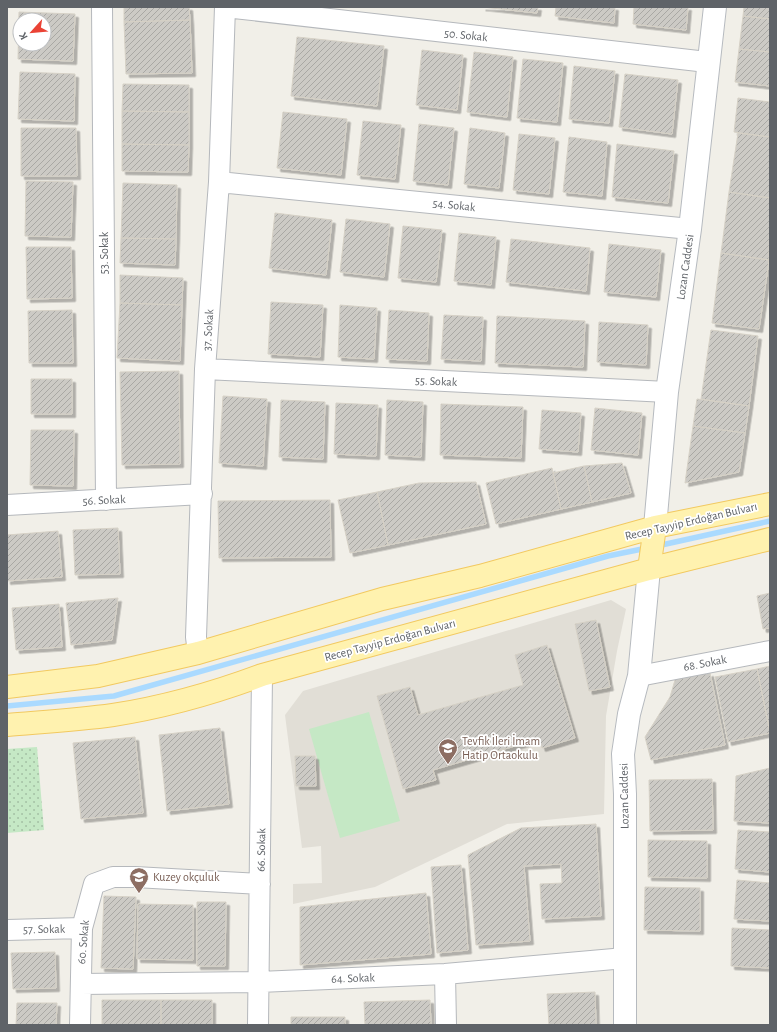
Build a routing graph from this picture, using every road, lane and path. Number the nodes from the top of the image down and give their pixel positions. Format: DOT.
graph roads {
  1 [pos="102,7"];
  2 [pos="225,7"];
  3 [pos="715,7"];
  4 [pos="707,62"];
  5 [pos="219,182"];
  6 [pos="690,229"];
  7 [pos="205,369"];
  8 [pos="667,392"];
  9 [pos="202,494"];
  10 [pos="106,500"];
  11 [pos="770,504"];
  12 [pos="7,505"];
  13 [pos="654,530"];
  14 [pos="770,540"];
  15 [pos="650,564"];
  16 [pos="770,651"];
  17 [pos="198,653"];
  18 [pos="262,675"];
  19 [pos="639,676"];
  20 [pos="7,687"];
  21 [pos="7,725"];
  22 [pos="260,884"];
  23 [pos="82,928"];
  24 [pos="7,930"];
  25 [pos="625,958"];
  26 [pos="445,974"];
  27 [pos="259,982"];
  28 [pos="81,984"];
  29 [pos="80,1025"];
  30 [pos="258,1025"];
  31 [pos="446,1025"];
  32 [pos="625,1025"];
  1 -- 10 [label="street, 53. Sokak"];
  2 -- 4 [label="street, 50. Sokak"];
  2 -- 5 [label="street, 37. Sokak"];
  3 -- 4 [label="main road, Lozan Caddesi"];
  4 -- 6 [label="main road, Lozan Caddesi"];
  5 -- 6 [label="street, 54. Sokak"];
  5 -- 7 [label="street, 37. Sokak"];
  6 -- 8 [label="main road, Lozan Caddesi"];
  7 -- 8 [label="street, 55. Sokak"];
  7 -- 9 [label="street, 37. Sokak"];
  8 -- 13 [label="main road, Lozan Caddesi"];
  9 -- 10 [label="street, 56. Sokak"];
  9 -- 17 [label="street, 37. Sokak"];
  10 -- 12 [label="street, 56. Sokak"];
  11 -- 13 [label="main road, Recep Tayyip Erdoğan Bulvarı"];
  13 -- 15 [label="main road"];
  13 -- 17 [label="main road, Recep Tayyip Erdoğan Bulvarı"];
  14 -- 15 [label="main road, Recep Tayyip Erdoğan Bulvarı"];
  15 -- 18 [label="main road, Recep Tayyip Erdoğan Bulvarı"];
  15 -- 19 [label="main road, Lozan Caddesi"];
  16 -- 19 [label="street, 68. Sokak"];
  17 -- 20 [label="main road, Recep Tayyip Erdoğan Bulvarı"];
  18 -- 21 [label="main road, Recep Tayyip Erdoğan Bulvarı"];
  18 -- 22 [label="street, 66. Sokak"];
  19 -- 25 [label="main road, Lozan Caddesi"];
  22 -- 23 [label="street, 60. Sokak"];
  22 -- 27 [label="street, 66. Sokak"];
  23 -- 24 [label="street, 57. Sokak"];
  23 -- 28 [label="street, 60. Sokak"];
  25 -- 26 [label="street, 64. Sokak"];
  25 -- 32 [label="main road, Lozan Caddesi"];
  26 -- 27 [label="street, 64. Sokak"];
  26 -- 31 [label="street"];
  27 -- 28 [label="street, 64. Sokak"];
  27 -- 30 [label="street, 66. Sokak"];
  28 -- 29 [label="street, 60. Sokak"];
}
